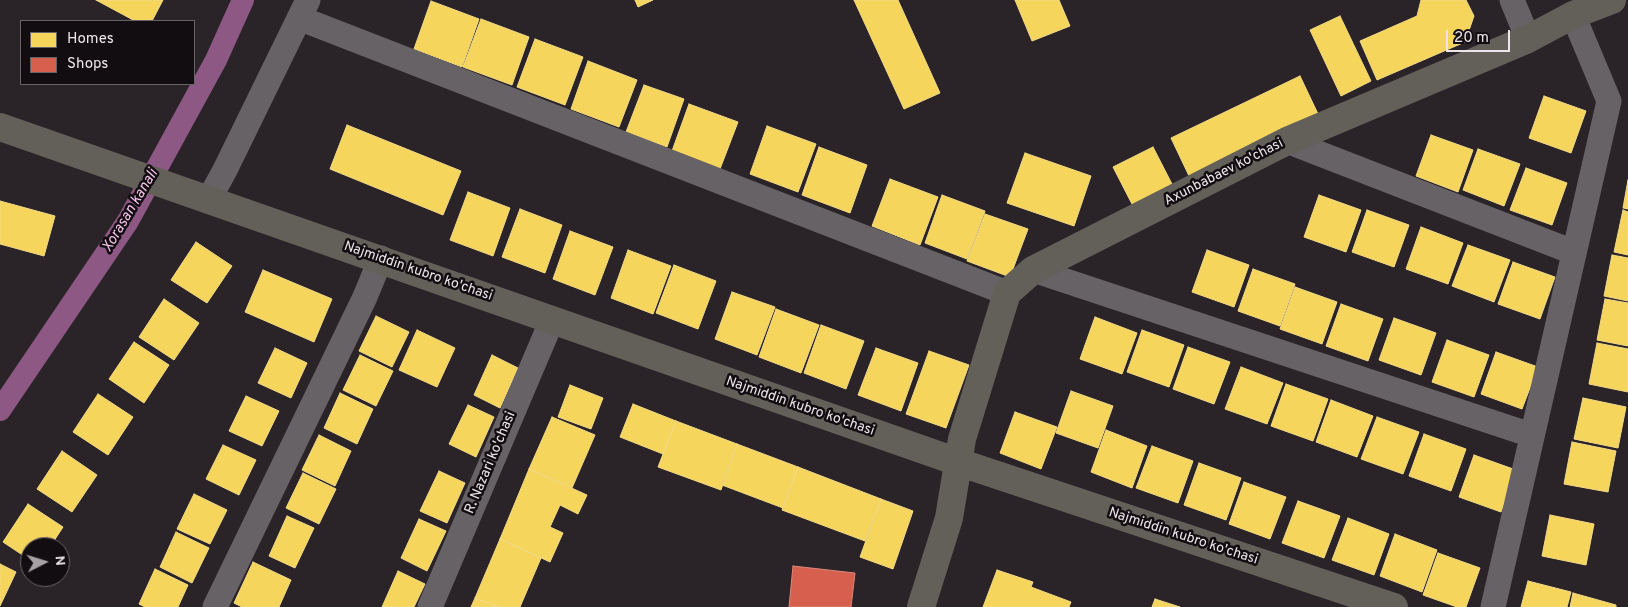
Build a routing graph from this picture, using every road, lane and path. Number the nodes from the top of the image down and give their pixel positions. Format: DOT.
graph roads {
  1 [pos="1512,0"];
  2 [pos="1612,0"];
  3 [pos="304,9"];
  4 [pos="1573,15"];
  5 [pos="1528,39"];
  6 [pos="0,127"];
  7 [pos="1286,140"];
  8 [pos="208,201"];
  9 [pos="1573,252"];
  10 [pos="381,258"];
  11 [pos="1033,270"];
  12 [pos="1007,293"];
  13 [pos="552,320"];
  14 [pos="1531,435"];
  15 [pos="958,462"];
  16 [pos="215,607"];
  17 [pos="430,607"];
  18 [pos="921,607"];
  19 [pos="1394,607"];
  20 [pos="1493,607"];
  1 -- 5 [label="street"];
  2 -- 4 [label="main road, Axunbabaev ko'chasi"];
  3 -- 8 [label="street"];
  3 -- 12 [label="street"];
  4 -- 5 [label="main road, Axunbabaev ko'chasi"];
  4 -- 9 [label="street"];
  5 -- 7 [label="main road, Axunbabaev ko'chasi"];
  6 -- 8 [label="main road, Najmiddin kubro ko'chasi"];
  7 -- 9 [label="street"];
  7 -- 11 [label="main road, Axunbabaev ko'chasi"];
  8 -- 10 [label="main road, Najmiddin kubro ko'chasi"];
  9 -- 14 [label="street"];
  10 -- 13 [label="main road, Najmiddin kubro ko'chasi"];
  10 -- 16 [label="street"];
  11 -- 12 [label="main road, Axunbabaev ko'chasi"];
  11 -- 14 [label="street"];
  12 -- 15 [label="main road"];
  13 -- 15 [label="main road, Najmiddin kubro ko'chasi"];
  13 -- 17 [label="street, R. Nazari ko'chasi"];
  14 -- 20 [label="street"];
  15 -- 18 [label="main road"];
  15 -- 19 [label="main road, Najmiddin kubro ko'chasi"];
}
